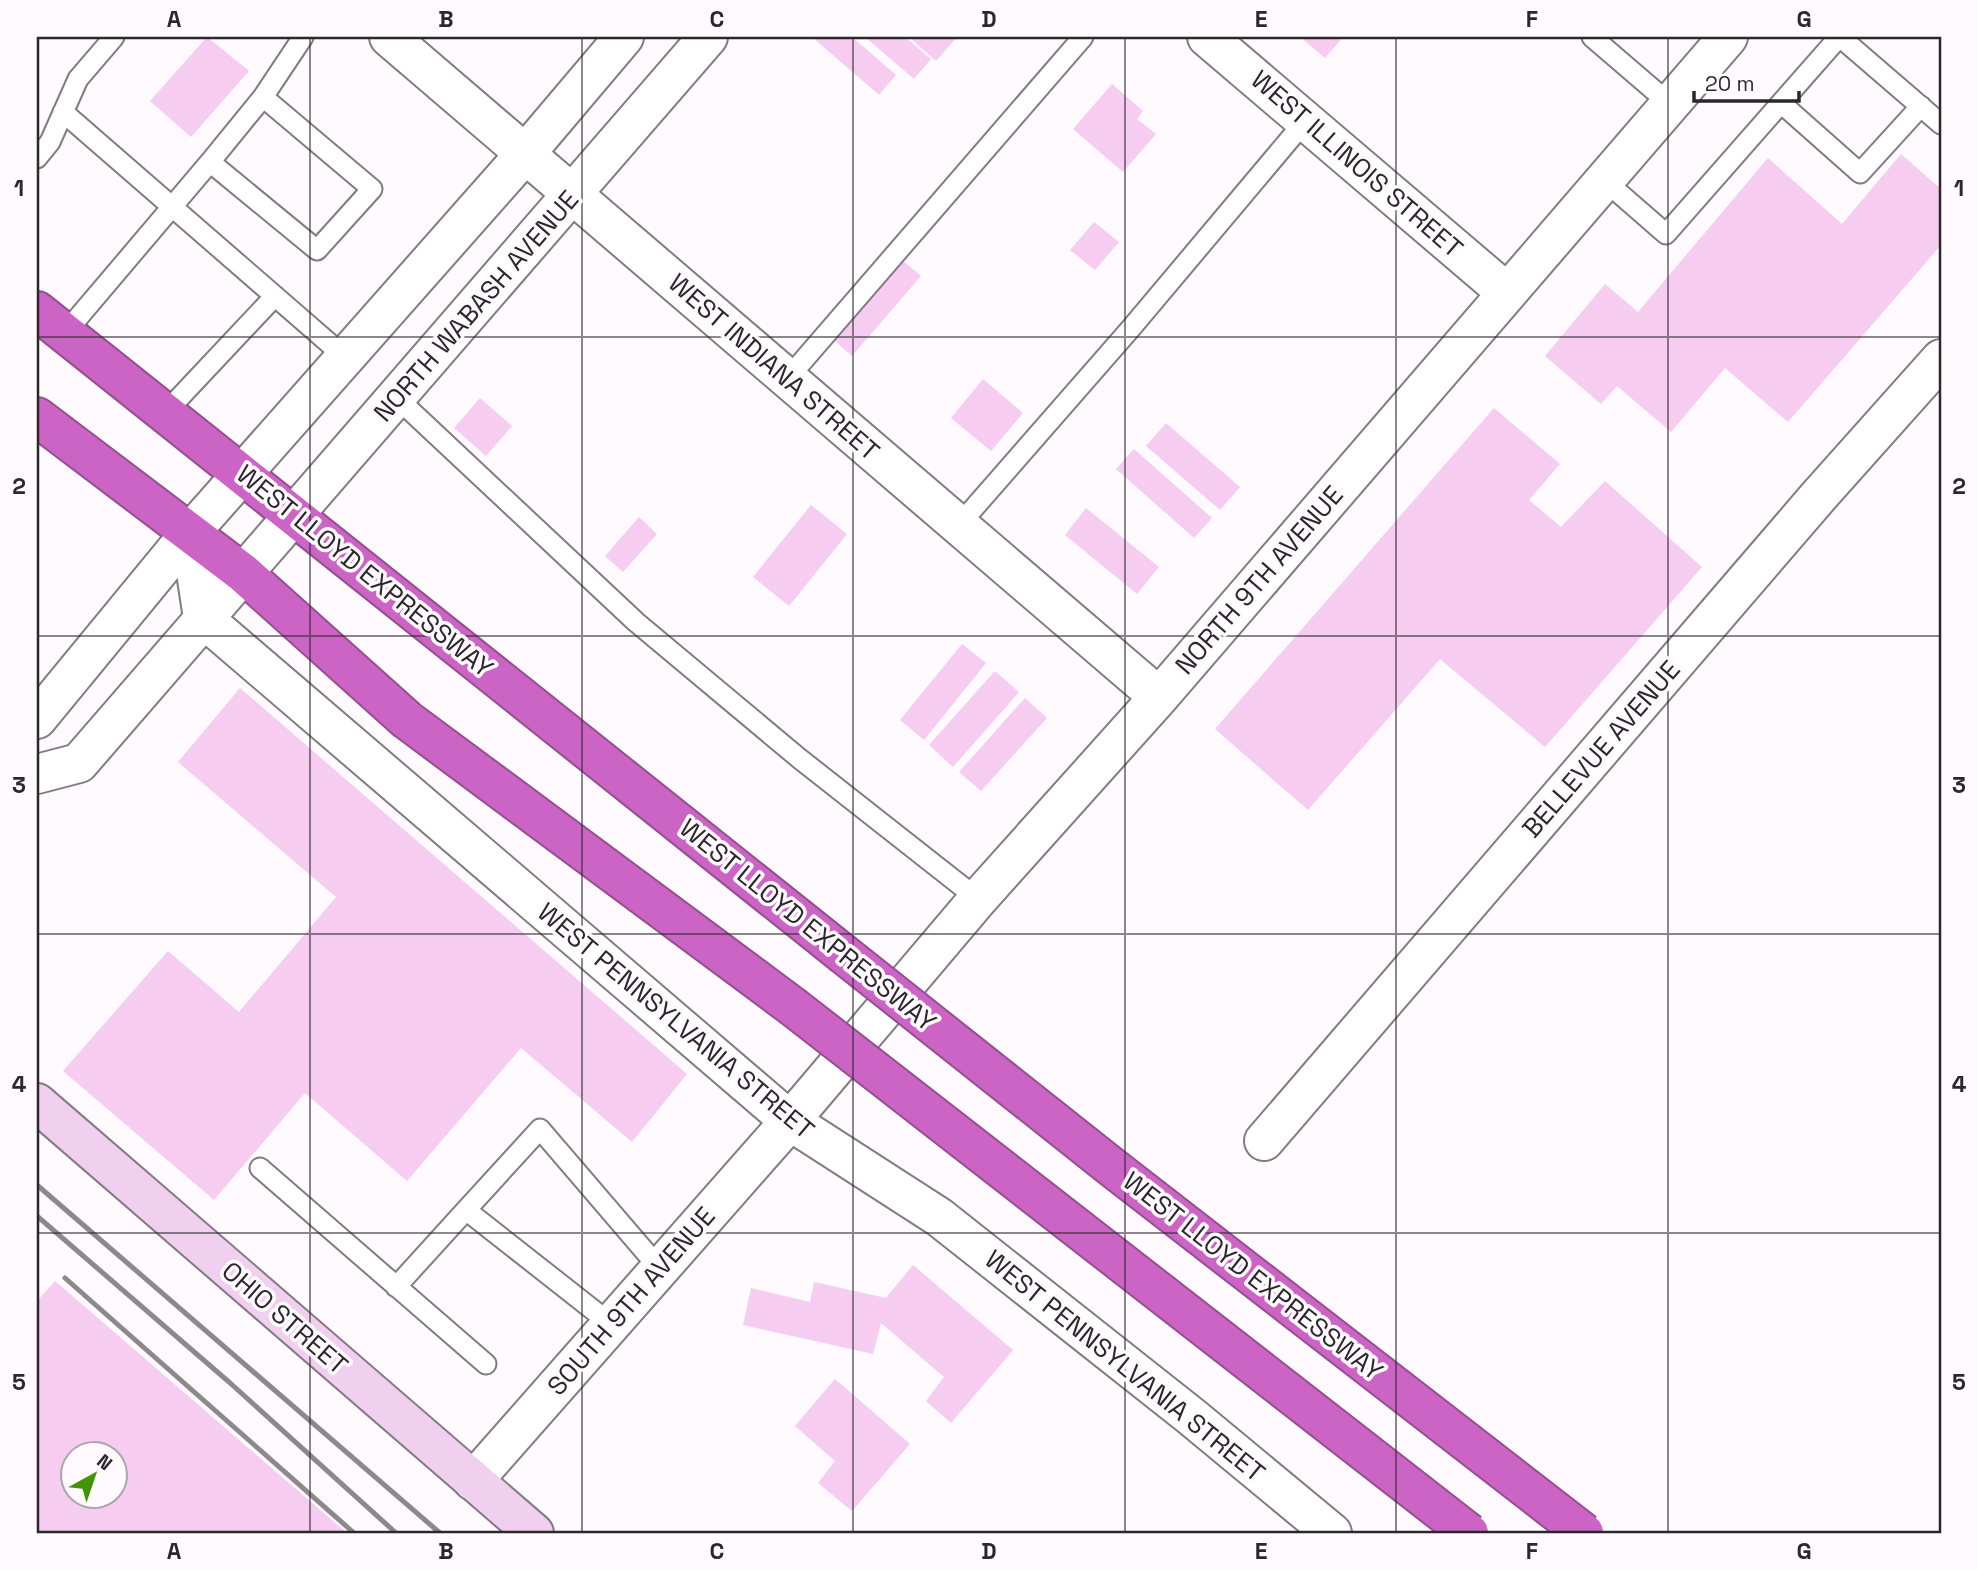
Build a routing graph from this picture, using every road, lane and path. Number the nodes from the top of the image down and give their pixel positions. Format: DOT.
graph roads {
  1 [pos="114,37"];
  2 [pos="303,37"];
  3 [pos="389,37"];
  4 [pos="624,37"];
  5 [pos="708,37"];
  6 [pos="1083,37"];
  7 [pos="1207,37"];
  8 [pos="1592,37"];
  9 [pos="1728,37"];
  10 [pos="1839,37"];
  11 [pos="264,97"];
  12 [pos="1781,103"];
  13 [pos="1670,104"];
  14 [pos="1921,106"];
  15 [pos="63,112"];
  16 [pos="1306,120"];
  17 [pos="1941,124"];
  18 [pos="525,154"];
  19 [pos="37,158"];
  20 [pos="210,162"];
  21 [pos="1604,180"];
  22 [pos="573,195"];
  23 [pos="173,208"];
  24 [pos="1506,292"];
  25 [pos="275,296"];
  26 [pos="51,322"];
  27 [pos="345,357"];
  28 [pos="1941,359"];
  29 [pos="788,379"];
  30 [pos="397,398"];
  31 [pos="165,413"];
  32 [pos="37,417"];
  33 [pos="243,473"];
  34 [pos="294,515"];
  35 [pos="959,525"];
  36 [pos="190,533"];
  37 [pos="243,573"];
  38 [pos="203,618"];
  39 [pos="1159,697"];
  40 [pos="37,719"];
  41 [pos="37,774"];
  42 [pos="978,899"];
  43 [pos="37,1103"];
  44 [pos="790,1121"];
  45 [pos="1264,1141"];
  46 [pos="260,1168"];
  47 [pos="466,1210"];
  48 [pos="660,1269"];
  49 [pos="396,1287"];
  50 [pos="611,1324"];
  51 [pos="486,1364"];
  52 [pos="473,1480"];
  53 [pos="534,1533"];
  54 [pos="1332,1533"];
  55 [pos="1469,1533"];
  56 [pos="1584,1533"];
  1 -- 15 [label="lane"];
  2 -- 11 [label="lane"];
  3 -- 18 [label="street, WEST INDIANA STREET"];
  4 -- 18 [label="street"];
  5 -- 22 [label="street, NORTH WABASH AVENUE"];
  6 -- 29 [label="lane"];
  7 -- 16 [label="street, WEST ILLINOIS STREET"];
  8 -- 13 [label="lane"];
  9 -- 13 [label="street, NORTH 9TH AVENUE"];
  10 -- 12 [label="lane"];
  10 -- 14 [label="lane"];
  11 -- 20 [label="lane"];
  11 -- 20 [label="lane"];
  12 -- 14 [label="lane"];
  12 -- 21 [label="lane"];
  13 -- 21 [label="street, NORTH 9TH AVENUE"];
  14 -- 17 [label="lane"];
  15 -- 19 [label="lane"];
  15 -- 23 [label="lane"];
  16 -- 24 [label="street, WEST ILLINOIS STREET"];
  16 -- 35 [label="lane"];
  18 -- 22 [label="street, WEST INDIANA STREET"];
  18 -- 27 [label="street"];
  20 -- 23 [label="lane"];
  21 -- 24 [label="street, NORTH 9TH AVENUE"];
  22 -- 29 [label="street, WEST INDIANA STREET"];
  22 -- 30 [label="street, NORTH WABASH AVENUE"];
  23 -- 25 [label="lane"];
  23 -- 26 [label="lane"];
  24 -- 39 [label="street, NORTH 9TH AVENUE"];
  25 -- 27 [label="lane"];
  25 -- 31 [label="lane"];
  26 -- 31 [label="highway, WEST LLOYD EXPRESSWAY"];
  27 -- 33 [label="street"];
  28 -- 45 [label="street, BELLEVUE AVENUE"];
  29 -- 35 [label="street, WEST INDIANA STREET"];
  30 -- 34 [label="street, NORTH WABASH AVENUE"];
  30 -- 42 [label="lane"];
  31 -- 33 [label="highway, WEST LLOYD EXPRESSWAY"];
  32 -- 36 [label="highway"];
  33 -- 34 [label="highway, WEST LLOYD EXPRESSWAY"];
  33 -- 36 [label="street"];
  34 -- 37 [label="street, NORTH WABASH AVENUE"];
  34 -- 56 [label="highway, WEST LLOYD EXPRESSWAY, bridge"];
  35 -- 39 [label="street, WEST INDIANA STREET"];
  36 -- 37 [label="highway"];
  36 -- 38 [label="street"];
  36 -- 40 [label="street"];
  37 -- 38 [label="street, NORTH WABASH AVENUE"];
  37 -- 55 [label="highway, bridge"];
  38 -- 41 [label="street, NORTH WABASH AVENUE"];
  38 -- 44 [label="street, WEST PENNSYLVANIA STREET"];
  39 -- 42 [label="street, NORTH 9TH AVENUE"];
  42 -- 44 [label="street, NORTH 9TH AVENUE"];
  43 -- 52 [label="street, OHIO STREET"];
  44 -- 48 [label="street, SOUTH 9TH AVENUE"];
  44 -- 54 [label="street, WEST PENNSYLVANIA STREET"];
  46 -- 49 [label="lane"];
  47 -- 48 [label="lane"];
  47 -- 49 [label="lane"];
  47 -- 50 [label="lane"];
  48 -- 50 [label="street, SOUTH 9TH AVENUE"];
  49 -- 51 [label="lane"];
  50 -- 52 [label="street, SOUTH 9TH AVENUE"];
  52 -- 53 [label="street, OHIO STREET"];
}
